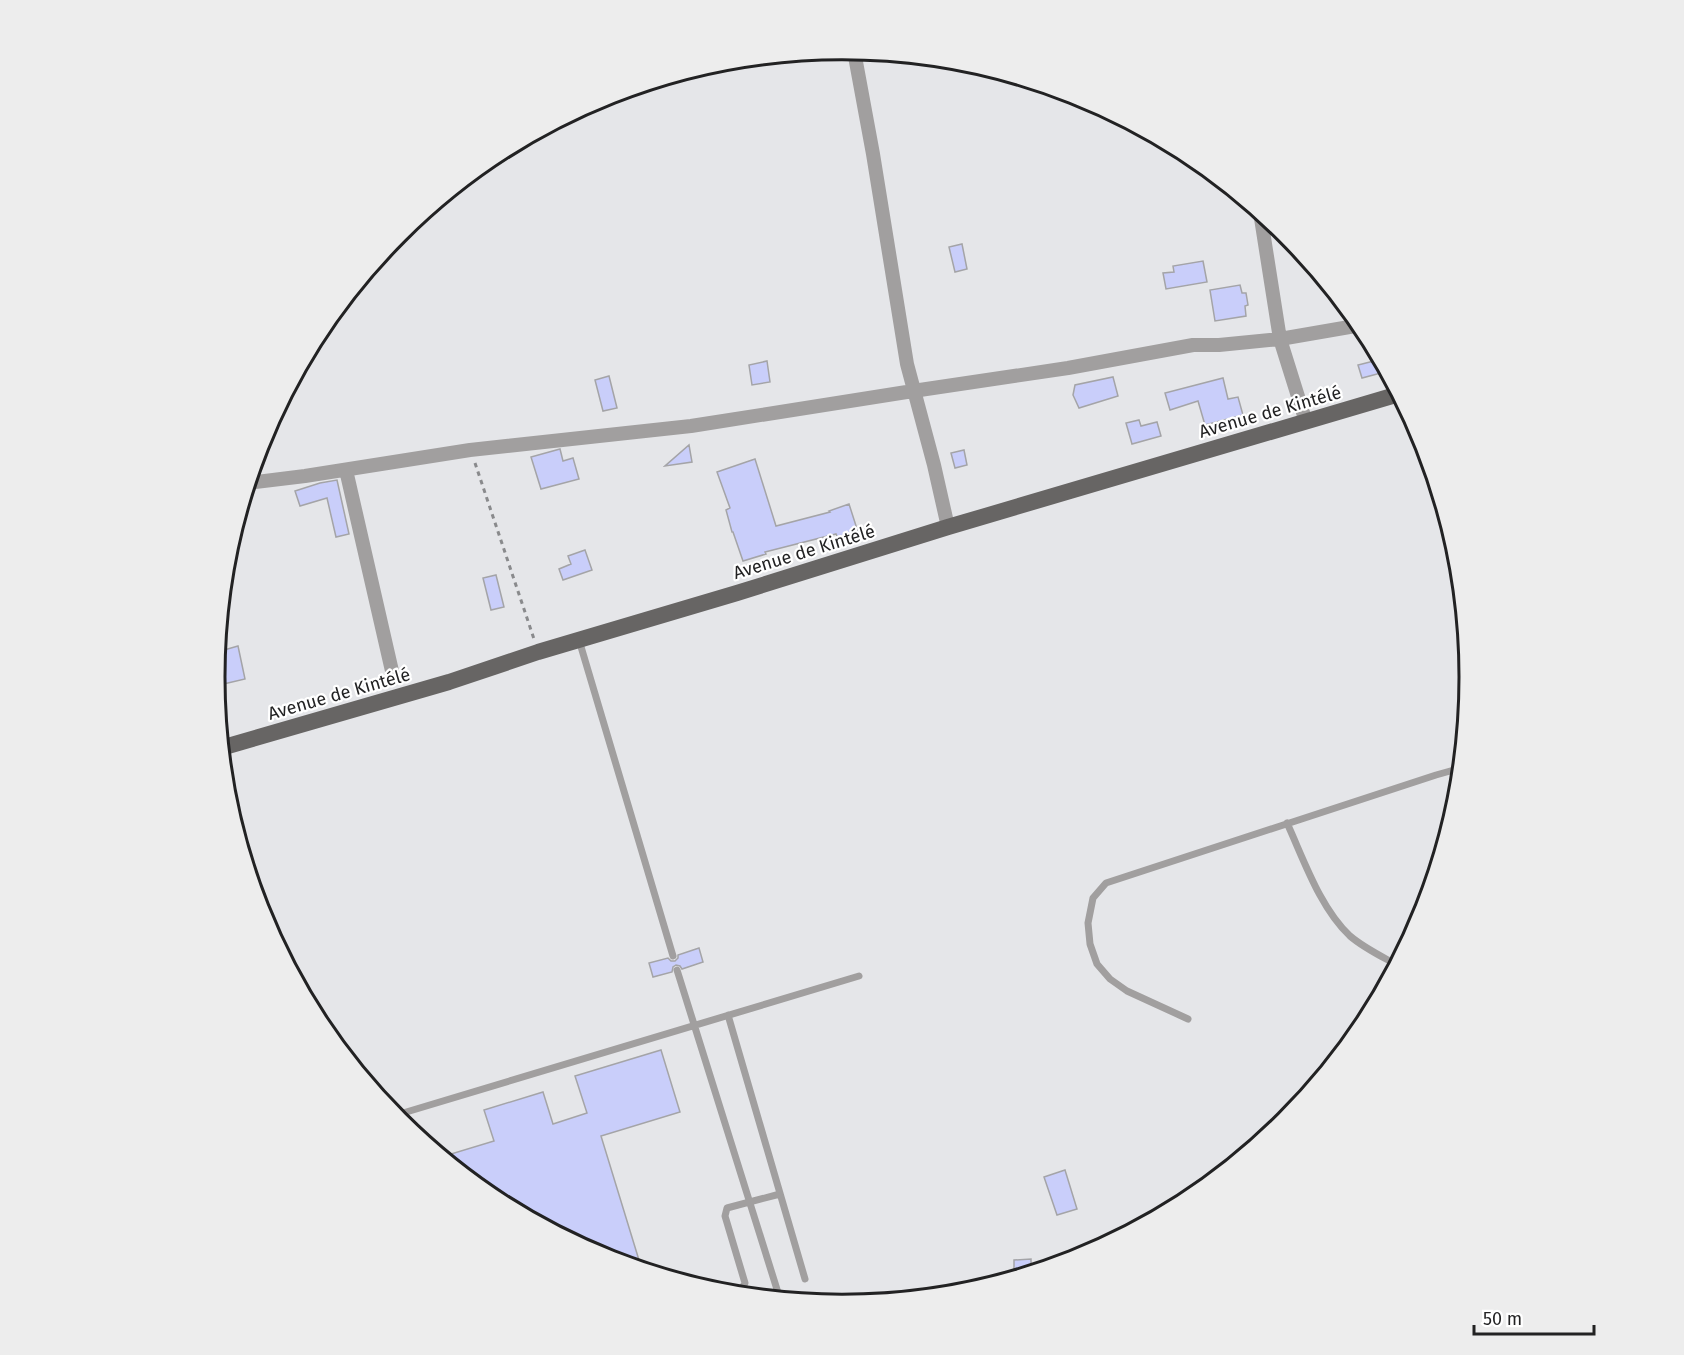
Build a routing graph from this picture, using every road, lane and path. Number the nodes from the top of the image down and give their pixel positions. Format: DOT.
graph roads {
  1 [pos="856,60"];
  2 [pos="1262,225"];
  3 [pos="1350,327"];
  4 [pos="1280,339"];
  5 [pos="913,391"];
  6 [pos="1392,396"];
  7 [pos="1306,422"];
  8 [pos="470,450"];
  9 [pos="346,470"];
  10 [pos="256,482"];
  11 [pos="948,527"];
  12 [pos="579,640"];
  13 [pos="538,652"];
  14 [pos="392,670"];
  15 [pos="229,746"];
  16 [pos="1452,770"];
  17 [pos="1287,823"];
  18 [pos="673,956"];
  19 [pos="1390,961"];
  20 [pos="677,970"];
  21 [pos="859,976"];
  22 [pos="728,1015"];
  23 [pos="1188,1019"];
  24 [pos="694,1026"];
  25 [pos="404,1113"];
  26 [pos="780,1194"];
  27 [pos="748,1202"];
  28 [pos="805,1279"];
  29 [pos="743,1287"];
  30 [pos="778,1292"];
  1 -- 5 [label="street"];
  2 -- 4 [label="street"];
  3 -- 4 [label="street"];
  4 -- 5 [label="street"];
  4 -- 7 [label="street"];
  5 -- 8 [label="street"];
  5 -- 11 [label="street"];
  6 -- 7 [label="main road, Avenue de Kintélé"];
  7 -- 11 [label="main road, Avenue de Kintélé"];
  8 -- 9 [label="street"];
  8 -- 13 [label="path"];
  9 -- 10 [label="street"];
  9 -- 14 [label="street"];
  11 -- 12 [label="main road, Avenue de Kintélé"];
  12 -- 13 [label="main road, Avenue de Kintélé"];
  12 -- 18 [label="lane"];
  13 -- 15 [label="main road, Avenue de Kintélé"];
  16 -- 17 [label="lane"];
  17 -- 19 [label="lane"];
  17 -- 23 [label="lane"];
  20 -- 24 [label="lane"];
  21 -- 22 [label="lane"];
  22 -- 24 [label="lane"];
  22 -- 26 [label="lane"];
  24 -- 25 [label="lane"];
  24 -- 27 [label="lane"];
  26 -- 27 [label="lane"];
  26 -- 28 [label="lane"];
  27 -- 29 [label="lane"];
  27 -- 30 [label="lane"];
}
